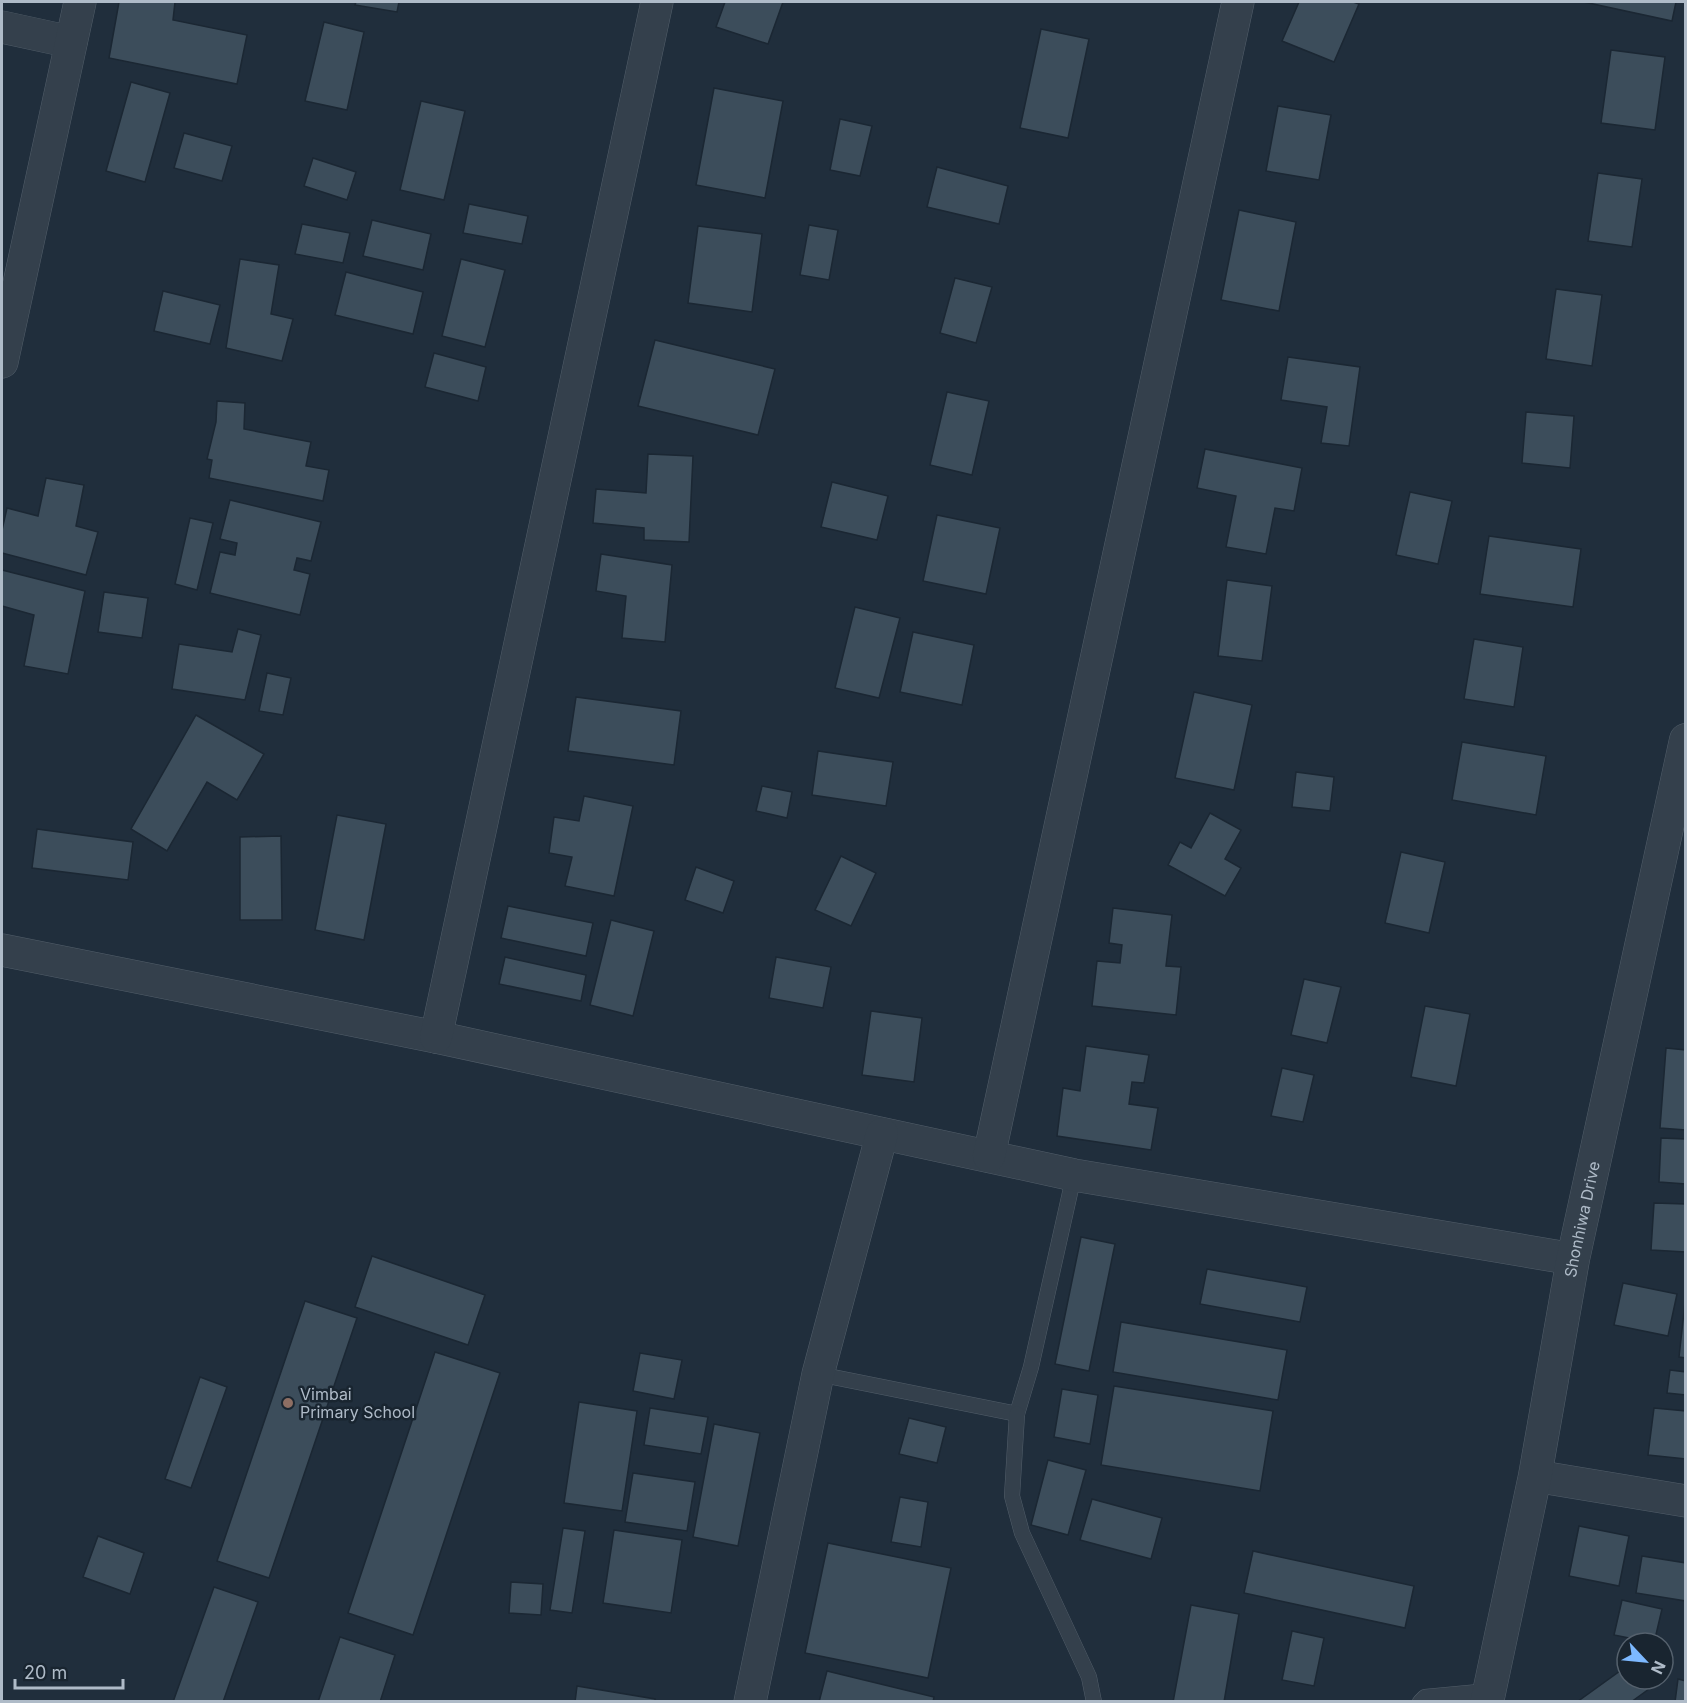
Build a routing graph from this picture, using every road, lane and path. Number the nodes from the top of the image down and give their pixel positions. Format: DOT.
graph roads {
  1 [pos="80,2"];
  2 [pos="657,2"];
  3 [pos="1238,2"];
  4 [pos="2,27"];
  5 [pos="71,42"];
  6 [pos="2,362"];
  7 [pos="1686,740"];
  8 [pos="2,950"];
  9 [pos="436,1036"];
  10 [pos="882,1134"];
  11 [pos="989,1156"];
  12 [pos="1074,1175"];
  13 [pos="1573,1259"];
  14 [pos="818,1374"];
  15 [pos="1017,1414"];
  16 [pos="1535,1476"];
  17 [pos="1686,1501"];
  18 [pos="1488,1696"];
  19 [pos="750,1701"];
  20 [pos="1094,1701"];
  21 [pos="1419,1701"];
  1 -- 5 [label="street"];
  2 -- 9 [label="street"];
  3 -- 11 [label="street"];
  4 -- 5 [label="street"];
  5 -- 6 [label="street"];
  7 -- 13 [label="street, Shonhiwa Drive"];
  8 -- 9 [label="street"];
  9 -- 10 [label="street"];
  10 -- 11 [label="street"];
  10 -- 14 [label="street"];
  11 -- 12 [label="street"];
  12 -- 13 [label="street"];
  12 -- 15 [label="lane"];
  13 -- 16 [label="street, Shonhiwa Drive"];
  14 -- 15 [label="lane"];
  14 -- 19 [label="street"];
  15 -- 20 [label="lane"];
  16 -- 17 [label="street"];
  16 -- 18 [label="street, Shonhiwa Drive"];
  18 -- 21 [label="lane"];
}
